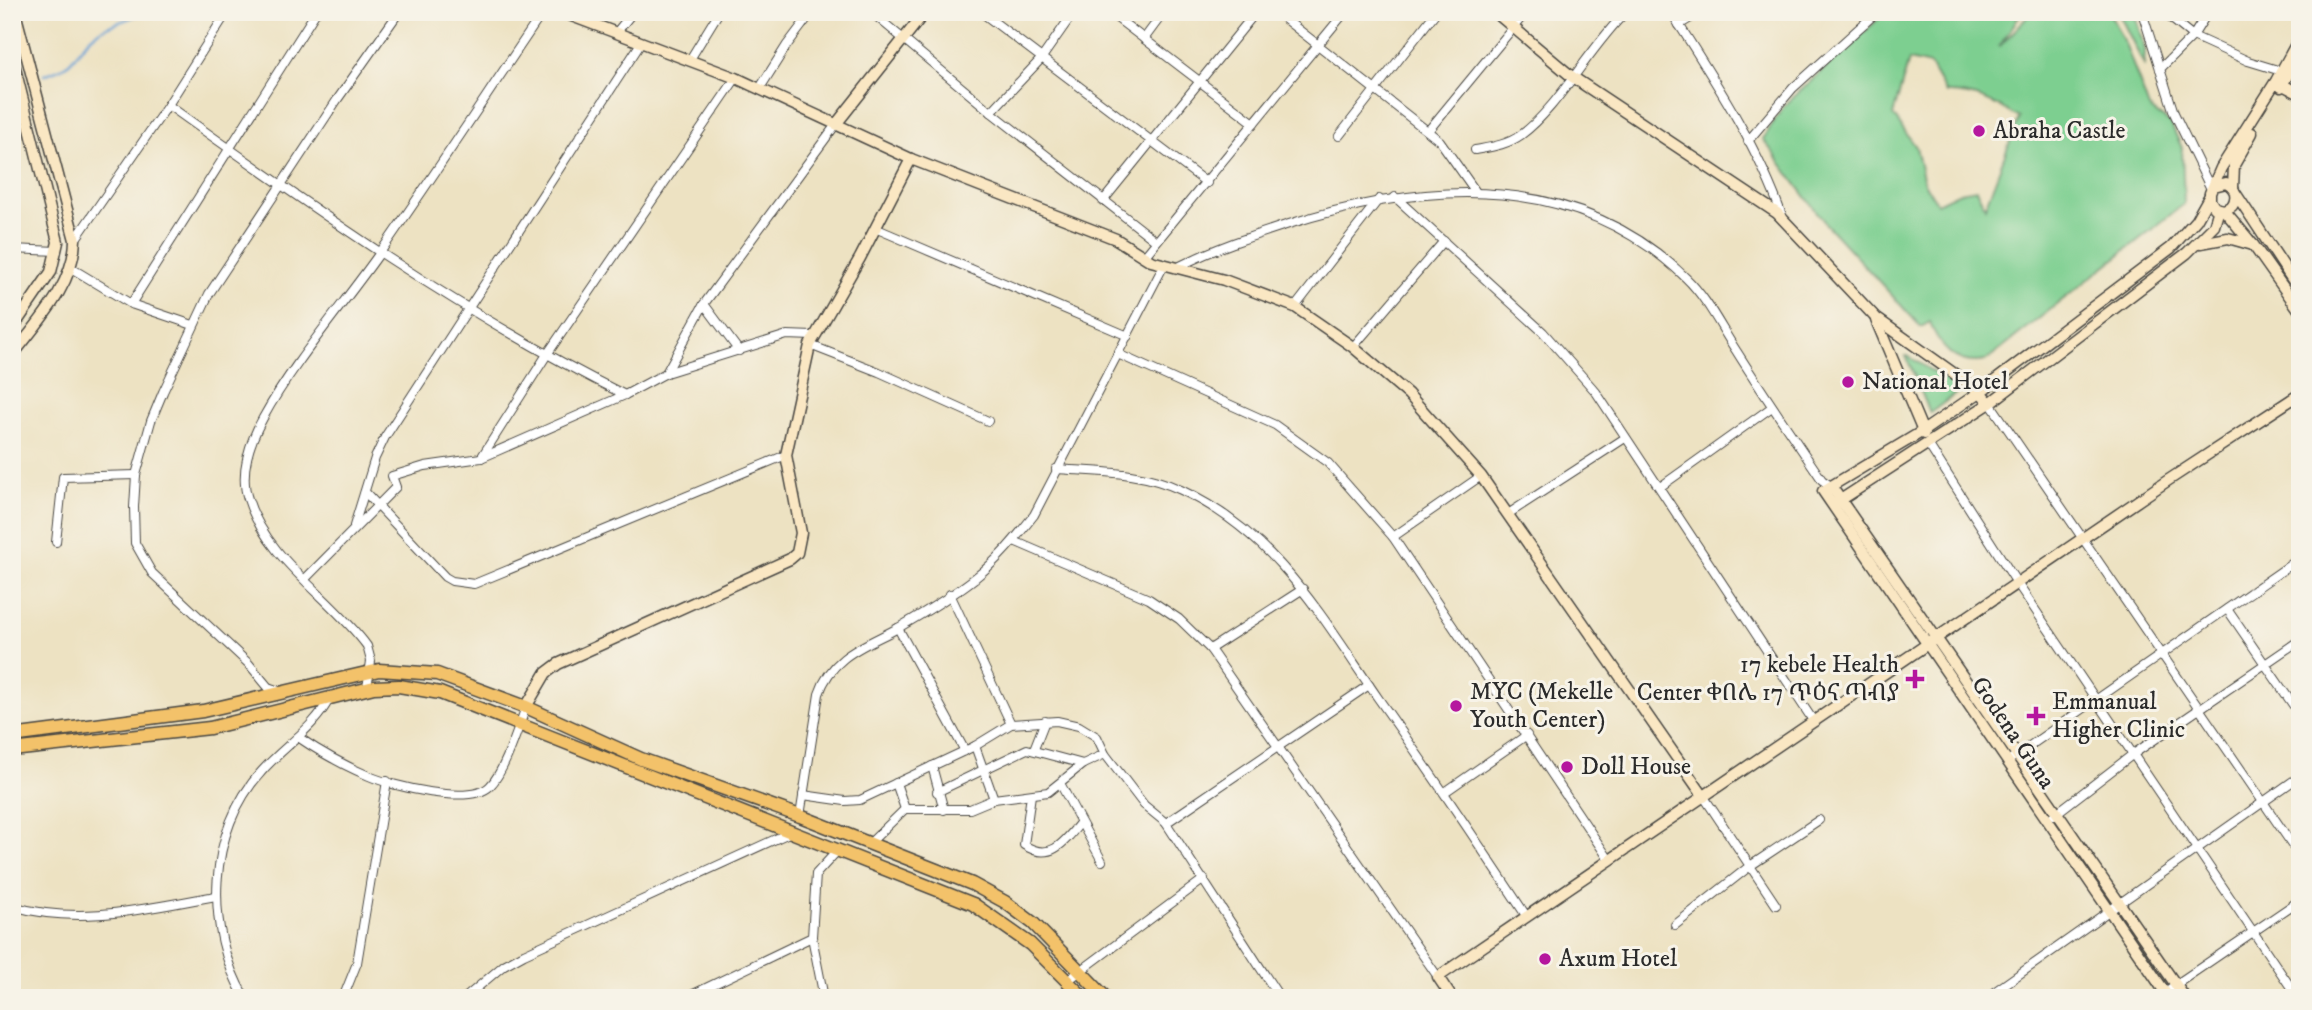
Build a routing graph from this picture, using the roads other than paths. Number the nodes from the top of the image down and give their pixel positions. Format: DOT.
graph roads {
  1 [pos="15,12"];
  2 [pos="227,12"];
  3 [pos="316,12"];
  4 [pos="399,12"];
  5 [pos="542,12"];
  6 [pos="561,12"];
  7 [pos="633,12"];
  8 [pos="719,12"];
  9 [pos="812,12"];
  10 [pos="871,12"];
  11 [pos="925,12"];
  12 [pos="981,12"];
  13 [pos="1074,12"];
  14 [pos="1109,12"];
  15 [pos="1164,12"];
  16 [pos="1256,12"];
  17 [pos="1276,12"];
  18 [pos="1345,12"];
  19 [pos="1436,12"];
  20 [pos="1495,12"];
  21 [pos="1526,12"];
  22 [pos="1626,12"];
  23 [pos="1671,12"];
  24 [pos="1700,12"];
  25 [pos="1877,12"];
  26 [pos="2142,12"];
  27 [pos="2163,12"];
  28 [pos="2208,12"];
  29 [pos="1679,25"];
  30 [pos="1513,26"];
  31 [pos="616,33"];
  32 [pos="2193,36"];
  33 [pos="2300,37"];
  34 [pos="905,38"];
  35 [pos="1144,39"];
  36 [pos="641,43"];
  37 [pos="1318,46"];
  38 [pos="2300,52"];
  39 [pos="12,56"];
  40 [pos="1041,59"];
  41 [pos="689,61"];
  42 [pos="2160,69"];
  43 [pos="1571,76"];
  44 [pos="736,78"];
  45 [pos="2282,78"];
  46 [pos="2300,81"];
  47 [pos="1199,82"];
  48 [pos="760,88"];
  49 [pos="1376,91"];
  50 [pos="2300,94"];
  51 [pos="168,105"];
  52 [pos="991,112"];
  53 [pos="1254,123"];
  54 [pos="837,124"];
  55 [pos="1428,131"];
  56 [pos="1339,136"];
  57 [pos="1152,141"];
  58 [pos="1748,141"];
  59 [pos="230,150"];
  60 [pos="1475,150"];
  61 [pos="911,159"];
  62 [pos="1207,183"];
  63 [pos="282,186"];
  64 [pos="2234,190"];
  65 [pos="2211,191"];
  66 [pos="1476,192"];
  67 [pos="1395,197"];
  68 [pos="1379,200"];
  69 [pos="1103,201"];
  70 [pos="2221,210"];
  71 [pos="1783,219"];
  72 [pos="876,228"];
  73 [pos="75,240"];
  74 [pos="1156,241"];
  75 [pos="1444,241"];
  76 [pos="2199,244"];
  77 [pos="2254,246"];
  78 [pos="12,249"];
  79 [pos="57,251"];
  80 [pos="380,252"];
  81 [pos="1144,257"];
  82 [pos="1164,265"];
  83 [pos="1180,266"];
  84 [pos="71,268"];
  85 [pos="2300,291"];
  86 [pos="131,304"];
  87 [pos="704,304"];
  88 [pos="467,307"];
  89 [pos="1294,307"];
  90 [pos="2300,311"];
  91 [pos="1875,318"];
  92 [pos="193,325"];
  93 [pos="12,329"];
  94 [pos="1128,336"];
  95 [pos="812,340"];
  96 [pos="2042,344"];
  97 [pos="1353,347"];
  98 [pos="739,351"];
  99 [pos="1119,355"];
  100 [pos="2049,355"];
  101 [pos="12,356"];
  102 [pos="546,356"];
  103 [pos="666,373"];
  104 [pos="1980,391"];
  105 [pos="2300,394"];
  106 [pos="625,395"];
  107 [pos="1990,403"];
  108 [pos="1772,407"];
  109 [pos="988,421"];
  110 [pos="1923,431"];
  111 [pos="1625,438"];
  112 [pos="1928,444"];
  113 [pos="786,455"];
  114 [pos="481,458"];
  115 [pos="1056,469"];
  116 [pos="136,475"];
  117 [pos="1481,476"];
  118 [pos="1826,486"];
  119 [pos="1660,487"];
  120 [pos="365,492"];
  121 [pos="1837,502"];
  122 [pos="376,504"];
  123 [pos="1508,514"];
  124 [pos="353,530"];
  125 [pos="1393,537"];
  126 [pos="2083,539"];
  127 [pos="1014,541"];
  128 [pos="56,542"];
  129 [pos="2299,561"];
  130 [pos="305,579"];
  131 [pos="2017,583"];
  132 [pos="1303,589"];
  133 [pos="950,594"];
  134 [pos="2227,609"];
  135 [pos="898,628"];
  136 [pos="2300,640"];
  137 [pos="1931,642"];
  138 [pos="1210,649"];
  139 [pos="2162,653"];
  140 [pos="2264,664"];
  141 [pos="370,671"];
  142 [pos="1369,685"];
  143 [pos="367,688"];
  144 [pos="279,691"];
  145 [pos="331,696"];
  146 [pos="2095,700"];
  147 [pos="526,707"];
  148 [pos="2202,708"];
  149 [pos="2300,715"];
  150 [pos="1045,721"];
  151 [pos="1814,722"];
  152 [pos="520,723"];
  153 [pos="1012,724"];
  154 [pos="1527,735"];
  155 [pos="12,736"];
  156 [pos="298,737"];
  157 [pos="975,746"];
  158 [pos="1277,748"];
  159 [pos="1034,749"];
  160 [pos="12,750"];
  161 [pos="965,751"];
  162 [pos="2018,753"];
  163 [pos="1105,754"];
  164 [pos="2132,755"];
  165 [pos="641,759"];
  166 [pos="2008,761"];
  167 [pos="1083,764"];
  168 [pos="932,766"];
  169 [pos="981,771"];
  170 [pos="636,772"];
  171 [pos="678,773"];
  172 [pos="2300,776"];
  173 [pos="387,781"];
  174 [pos="896,783"];
  175 [pos="1061,785"];
  176 [pos="673,787"];
  177 [pos="937,792"];
  178 [pos="1445,792"];
  179 [pos="803,794"];
  180 [pos="1031,795"];
  181 [pos="1704,797"];
  182 [pos="994,799"];
  183 [pos="2264,801"];
  184 [pos="905,809"];
  185 [pos="944,810"];
  186 [pos="2056,813"];
  187 [pos="800,816"];
  188 [pos="1819,820"];
  189 [pos="2046,821"];
  190 [pos="1080,823"];
  191 [pos="1166,823"];
  192 [pos="794,831"];
  193 [pos="871,842"];
  194 [pos="2196,849"];
  195 [pos="838,850"];
  196 [pos="2300,856"];
  197 [pos="1102,861"];
  198 [pos="1610,861"];
  199 [pos="1750,866"];
  200 [pos="1204,879"];
  201 [pos="216,896"];
  202 [pos="2300,900"];
  203 [pos="2120,903"];
  204 [pos="1776,905"];
  205 [pos="12,906"];
  206 [pos="2108,911"];
  207 [pos="1527,917"];
  208 [pos="1675,925"];
  209 [pos="2254,933"];
  210 [pos="812,937"];
  211 [pos="1080,970"];
  212 [pos="1438,977"];
  213 [pos="1067,981"];
  214 [pos="2177,985"];
  215 [pos="1993,992"];
  216 [pos="2167,995"];
  217 [pos="245,998"];
  218 [pos="343,998"];
  219 [pos="466,998"];
  220 [pos="685,998"];
  221 [pos="824,998"];
  222 [pos="1084,998"];
  223 [pos="1106,998"];
  224 [pos="1280,998"];
  225 [pos="1452,998"];
  226 [pos="2185,998"];
  227 [pos="2298,998"];
  1 -- 73 [label="street"];
  2 -- 51 [label="street"];
  3 -- 59 [label="street"];
  4 -- 63 [label="street"];
  5 -- 80 [label="street"];
  6 -- 31 [label="street"];
  7 -- 31 [label="street"];
  8 -- 41 [label="street"];
  9 -- 48 [label="street"];
  10 -- 34 [label="street"];
  11 -- 34 [label="street"];
  12 -- 40 [label="street"];
  13 -- 40 [label="street"];
  14 -- 35 [label="street"];
  15 -- 35 [label="street"];
  16 -- 47 [label="street"];
  17 -- 37 [label="street"];
  18 -- 37 [label="street"];
  19 -- 49 [label="street"];
  20 -- 30 [label="street"];
  21 -- 30 [label="street"];
  22 -- 43 [label="street"];
  23 -- 29 [label="street"];
  24 -- 29 [label="street"];
  25 -- 58 [label="street"];
  26 -- 42 [label="street"];
  27 -- 32 [label="street"];
  28 -- 32 [label="street"];
  29 -- 58 [label="street"];
  30 -- 43 [label="street"];
  30 -- 55 [label="street"];
  31 -- 36 [label="street"];
  32 -- 42 [label="street"];
  32 -- 45 [label="street"];
  33 -- 45 [label="street"];
  34 -- 52 [label="street"];
  34 -- 54 [label="street"];
  35 -- 47 [label="street"];
  36 -- 41 [label="street"];
  36 -- 88 [label="street"];
  37 -- 49 [label="street"];
  37 -- 53 [label="street"];
  38 -- 45 [label="street"];
  39 -- 79 [label="street"];
  40 -- 52 [label="street"];
  40 -- 57 [label="street"];
  41 -- 44 [label="street"];
  42 -- 65 [label="street"];
  43 -- 60 [label="street"];
  43 -- 71 [label="street"];
  44 -- 48 [label="street"];
  44 -- 102 [label="street"];
  45 -- 46 [label="street"];
  45 -- 50 [label="street"];
  45 -- 64 [label="street"];
  45 -- 65 [label="street"];
  47 -- 53 [label="street"];
  47 -- 57 [label="street"];
  48 -- 54 [label="street"];
  49 -- 55 [label="street"];
  49 -- 56 [label="street"];
  51 -- 59 [label="street"];
  51 -- 73 [label="street"];
  52 -- 69 [label="street"];
  53 -- 62 [label="street"];
  54 -- 61 [label="street"];
  54 -- 87 [label="street"];
  55 -- 66 [label="street"];
  57 -- 62 [label="street"];
  57 -- 69 [label="street"];
  58 -- 71 [label="street"];
  59 -- 63 [label="street"];
  59 -- 86 [label="street"];
  61 -- 72 [label="street"];
  61 -- 81 [label="street"];
  62 -- 74 [label="street"];
  63 -- 80 [label="street"];
  63 -- 92 [label="street"];
  64 -- 65 [label="street"];
  64 -- 70 [label="street"];
  64 -- 85 [label="street"];
  65 -- 70 [label="street"];
  65 -- 96 [label="street"];
  66 -- 67 [label="street"];
  66 -- 108 [label="street"];
  67 -- 68 [label="street"];
  67 -- 75 [label="street"];
  68 -- 83 [label="street"];
  68 -- 89 [label="street"];
  69 -- 74 [label="street"];
  70 -- 76 [label="street"];
  70 -- 77 [label="street"];
  71 -- 91 [label="street"];
  72 -- 94 [label="street"];
  72 -- 95 [label="street"];
  73 -- 84 [label="street"];
  74 -- 81 [label="street"];
  75 -- 97 [label="street"];
  75 -- 111 [label="street"];
  76 -- 77 [label="street"];
  76 -- 100 [label="street"];
  77 -- 90 [label="street"];
  78 -- 79 [label="street"];
  79 -- 93 [label="street"];
  80 -- 88 [label="street"];
  80 -- 130 [label="street"];
  81 -- 82 [label="street"];
  82 -- 83 [label="street"];
  82 -- 94 [label="street"];
  83 -- 89 [label="street"];
  84 -- 86 [label="street"];
  84 -- 101 [label="street"];
  86 -- 92 [label="street"];
  87 -- 98 [label="street"];
  87 -- 103 [label="street"];
  88 -- 102 [label="street"];
  88 -- 120 [label="street"];
  89 -- 97 [label="street"];
  91 -- 104 [label="street"];
  91 -- 110 [label="street"];
  92 -- 116 [label="street"];
  94 -- 99 [label="street"];
  95 -- 98 [label="street"];
  95 -- 109 [label="street"];
  95 -- 113 [label="street"];
  96 -- 100 [label="street"];
  96 -- 104 [label="street"];
  97 -- 117 [label="street"];
  98 -- 103 [label="street"];
  99 -- 115 [label="street"];
  99 -- 125 [label="street"];
  100 -- 107 [label="street"];
  102 -- 106 [label="street"];
  102 -- 114 [label="street"];
  103 -- 106 [label="street"];
  104 -- 107 [label="street"];
  104 -- 110 [label="street"];
  105 -- 126 [label="street"];
  106 -- 114 [label="street"];
  107 -- 112 [label="street"];
  107 -- 126 [label="street"];
  108 -- 118 [label="street"];
  108 -- 119 [label="street"];
  110 -- 112 [label="street"];
  110 -- 118 [label="street"];
  111 -- 119 [label="street"];
  111 -- 123 [label="street"];
  112 -- 121 [label="street"];
  112 -- 131 [label="street"];
  113 -- 122 [label="street"];
  113 -- 147 [label="street"];
  114 -- 122 [label="street"];
  115 -- 127 [label="street"];
  115 -- 132 [label="street"];
  116 -- 128 [label="street"];
  116 -- 144 [label="street"];
  117 -- 123 [label="street"];
  117 -- 125 [label="street"];
  118 -- 121 [label="street, Godena Guna"];
  119 -- 151 [label="street"];
  120 -- 122 [label="street"];
  120 -- 124 [label="street"];
  121 -- 137 [label="street, Godena Guna"];
  122 -- 124 [label="street"];
  123 -- 181 [label="street"];
  124 -- 130 [label="street"];
  125 -- 154 [label="street"];
  126 -- 131 [label="street"];
  126 -- 139 [label="street"];
  127 -- 133 [label="street"];
  127 -- 138 [label="street"];
  129 -- 134 [label="street"];
  130 -- 141 [label="street"];
  131 -- 137 [label="street"];
  131 -- 146 [label="street"];
  132 -- 138 [label="street"];
  132 -- 142 [label="street"];
  133 -- 135 [label="street"];
  133 -- 153 [label="street"];
  134 -- 139 [label="street"];
  134 -- 140 [label="street"];
  135 -- 161 [label="street"];
  135 -- 179 [label="street"];
  136 -- 140 [label="street"];
  137 -- 151 [label="street"];
  137 -- 162 [label="street, Godena Guna"];
  137 -- 166 [label="street, Godena Guna"];
  138 -- 158 [label="street"];
  139 -- 146 [label="street"];
  139 -- 148 [label="street"];
  140 -- 148 [label="street"];
  140 -- 149 [label="street"];
  141 -- 143 [label="street"];
  141 -- 144 [label="main road"];
  141 -- 147 [label="main road"];
  142 -- 158 [label="street"];
  142 -- 178 [label="street"];
  143 -- 145 [label="main road"];
  143 -- 152 [label="main road"];
  144 -- 155 [label="main road"];
  145 -- 156 [label="street"];
  145 -- 160 [label="main road"];
  146 -- 162 [label="street"];
  146 -- 164 [label="street"];
  147 -- 152 [label="street"];
  147 -- 165 [label="main road"];
  148 -- 164 [label="street"];
  148 -- 183 [label="street"];
  150 -- 153 [label="street"];
  150 -- 159 [label="street"];
  150 -- 163 [label="street"];
  151 -- 181 [label="street"];
  152 -- 170 [label="main road"];
  152 -- 173 [label="street"];
  153 -- 157 [label="street"];
  154 -- 178 [label="street"];
  154 -- 198 [label="street"];
  156 -- 173 [label="street"];
  156 -- 201 [label="street"];
  157 -- 161 [label="street"];
  157 -- 169 [label="street"];
  158 -- 191 [label="street"];
  158 -- 212 [label="street"];
  159 -- 167 [label="street"];
  159 -- 169 [label="street"];
  161 -- 168 [label="street"];
  162 -- 166 [label="street"];
  162 -- 186 [label="street, Godena Guna"];
  163 -- 167 [label="street"];
  163 -- 191 [label="street"];
  164 -- 186 [label="street"];
  164 -- 194 [label="street"];
  165 -- 170 [label="main road"];
  165 -- 171 [label="main road"];
  166 -- 189 [label="street, Godena Guna"];
  167 -- 175 [label="street"];
  168 -- 174 [label="street"];
  168 -- 177 [label="street"];
  169 -- 177 [label="street"];
  169 -- 182 [label="street"];
  170 -- 176 [label="main road"];
  171 -- 176 [label="main road"];
  171 -- 187 [label="main road"];
  172 -- 183 [label="street"];
  173 -- 218 [label="street"];
  174 -- 179 [label="street"];
  174 -- 184 [label="street"];
  175 -- 180 [label="street"];
  175 -- 190 [label="street"];
  176 -- 192 [label="main road"];
  177 -- 185 [label="street"];
  178 -- 207 [label="street"];
  179 -- 187 [label="street"];
  180 -- 182 [label="street"];
  180 -- 190 [label="street"];
  181 -- 198 [label="street"];
  181 -- 199 [label="street"];
  182 -- 185 [label="street"];
  183 -- 194 [label="street"];
  183 -- 196 [label="street"];
  184 -- 185 [label="street"];
  184 -- 193 [label="street"];
  186 -- 189 [label="street"];
  186 -- 203 [label="street, Godena Guna"];
  187 -- 193 [label="main road"];
  188 -- 199 [label="street"];
  189 -- 206 [label="street, Godena Guna"];
  190 -- 197 [label="street"];
  191 -- 200 [label="street"];
  192 -- 195 [label="main road"];
  192 -- 219 [label="street"];
  193 -- 211 [label="main road"];
  194 -- 203 [label="street"];
  194 -- 209 [label="street"];
  195 -- 210 [label="street"];
  195 -- 213 [label="main road"];
  198 -- 207 [label="street"];
  199 -- 204 [label="street"];
  199 -- 208 [label="street"];
  200 -- 211 [label="street"];
  200 -- 224 [label="street"];
  201 -- 205 [label="street"];
  201 -- 217 [label="street"];
  202 -- 209 [label="street"];
  203 -- 206 [label="street"];
  203 -- 214 [label="street, Godena Guna"];
  206 -- 215 [label="street"];
  206 -- 216 [label="street, Godena Guna"];
  207 -- 212 [label="street"];
  209 -- 214 [label="street"];
  209 -- 227 [label="street"];
  210 -- 220 [label="street"];
  210 -- 221 [label="street"];
  211 -- 213 [label="street"];
  211 -- 223 [label="main road"];
  212 -- 225 [label="street"];
  213 -- 222 [label="main road"];
  214 -- 216 [label="street"];
  214 -- 226 [label="street, Godena Guna"];
}
